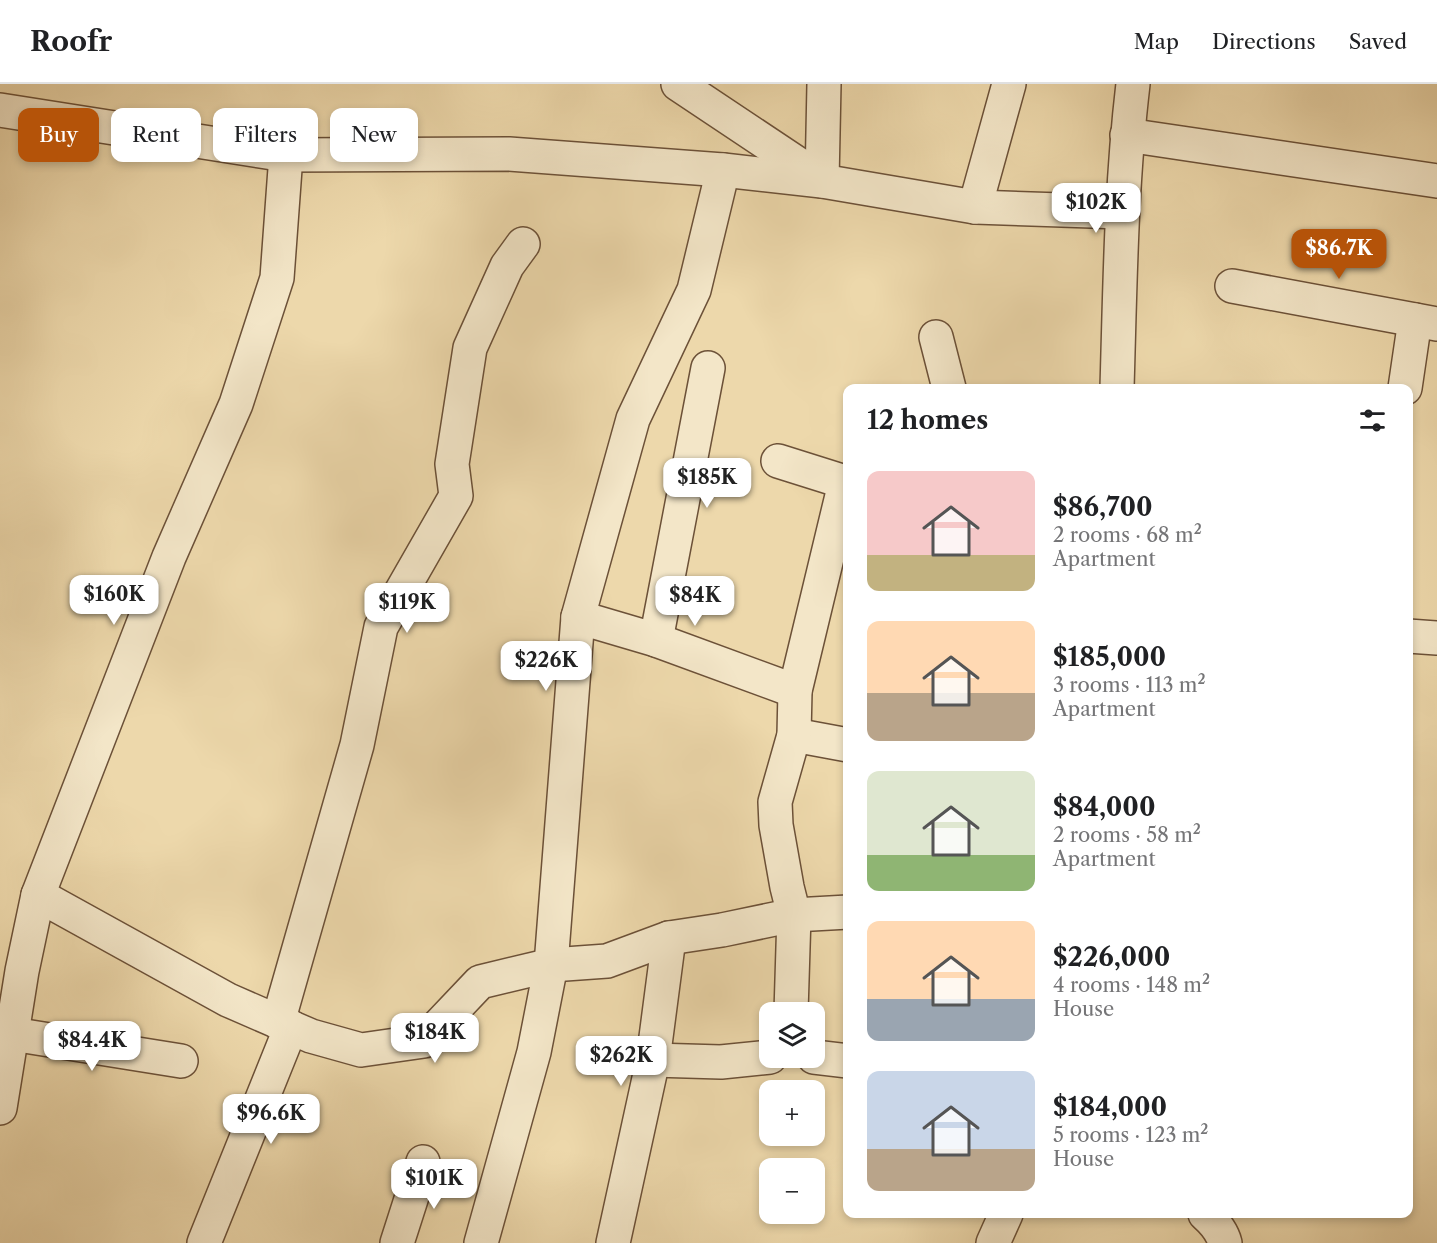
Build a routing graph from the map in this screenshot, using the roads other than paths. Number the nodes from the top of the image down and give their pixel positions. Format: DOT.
graph roads {
  1 [pos="678,84"];
  2 [pos="824,84"];
  3 [pos="1009,84"];
  4 [pos="1133,84"];
  5 [pos="0,110"];
  6 [pos="1127,135"];
  7 [pos="213,144"];
  8 [pos="318,155"];
  9 [pos="285,162"];
  10 [pos="723,170"];
  11 [pos="822,180"];
  12 [pos="1437,181"];
  13 [pos="975,207"];
  14 [pos="1122,212"];
  15 [pos="523,244"];
  16 [pos="1232,286"];
  17 [pos="1426,322"];
  18 [pos="936,337"];
  19 [pos="708,368"];
  20 [pos="948,384"];
  21 [pos="1117,384"];
  22 [pos="1406,384"];
  23 [pos="778,461"];
  24 [pos="843,482"];
  25 [pos="843,495"];
  26 [pos="578,617"];
  27 [pos="1413,636"];
  28 [pos="1437,638"];
  29 [pos="656,640"];
  30 [pos="795,691"];
  31 [pos="794,735"];
  32 [pos="843,744"];
  33 [pos="38,895"];
  34 [pos="843,912"];
  35 [pos="794,915"];
  36 [pos="669,938"];
  37 [pos="551,965"];
  38 [pos="11,970"];
  39 [pos="791,1002"];
  40 [pos="284,1025"];
  41 [pos="12,1034"];
  42 [pos="759,1058"];
  43 [pos="825,1059"];
  44 [pos="653,1060"];
  45 [pos="180,1061"];
  46 [pos="843,1061"];
  47 [pos="1,1092"];
  48 [pos="423,1162"];
  49 [pos="1004,1218"];
  50 [pos="1210,1218"];
  51 [pos="204,1243"];
  52 [pos="397,1243"];
  53 [pos="481,1243"];
  54 [pos="613,1243"];
  55 [pos="993,1243"];
  56 [pos="1225,1243"];
  1 -- 11 [label="street"];
  2 -- 11 [label="street"];
  3 -- 13 [label="street"];
  4 -- 6 [label="street"];
  5 -- 7 [label="street"];
  6 -- 12 [label="street"];
  6 -- 14 [label="street"];
  8 -- 10 [label="street"];
  9 -- 33 [label="street"];
  10 -- 11 [label="street"];
  10 -- 26 [label="street"];
  11 -- 13 [label="street"];
  13 -- 14 [label="street"];
  14 -- 21 [label="street"];
  15 -- 40 [label="street"];
  16 -- 17 [label="street"];
  17 -- 22 [label="street"];
  18 -- 20 [label="street"];
  19 -- 29 [label="street"];
  23 -- 24 [label="street"];
  25 -- 30 [label="street"];
  26 -- 29 [label="street"];
  26 -- 37 [label="street"];
  27 -- 28 [label="street"];
  29 -- 30 [label="street"];
  30 -- 31 [label="street"];
  31 -- 32 [label="street"];
  31 -- 35 [label="street"];
  33 -- 38 [label="street"];
  33 -- 40 [label="street"];
  34 -- 35 [label="street"];
  35 -- 36 [label="street"];
  35 -- 39 [label="street"];
  36 -- 37 [label="street"];
  36 -- 44 [label="street"];
  37 -- 40 [label="street"];
  37 -- 53 [label="street"];
  38 -- 41 [label="street"];
  40 -- 51 [label="street"];
  41 -- 45 [label="street"];
  41 -- 47 [label="street"];
  42 -- 44 [label="street"];
  43 -- 46 [label="street"];
  44 -- 54 [label="street"];
  48 -- 52 [label="street"];
  49 -- 55 [label="street"];
  50 -- 56 [label="street"];
}
